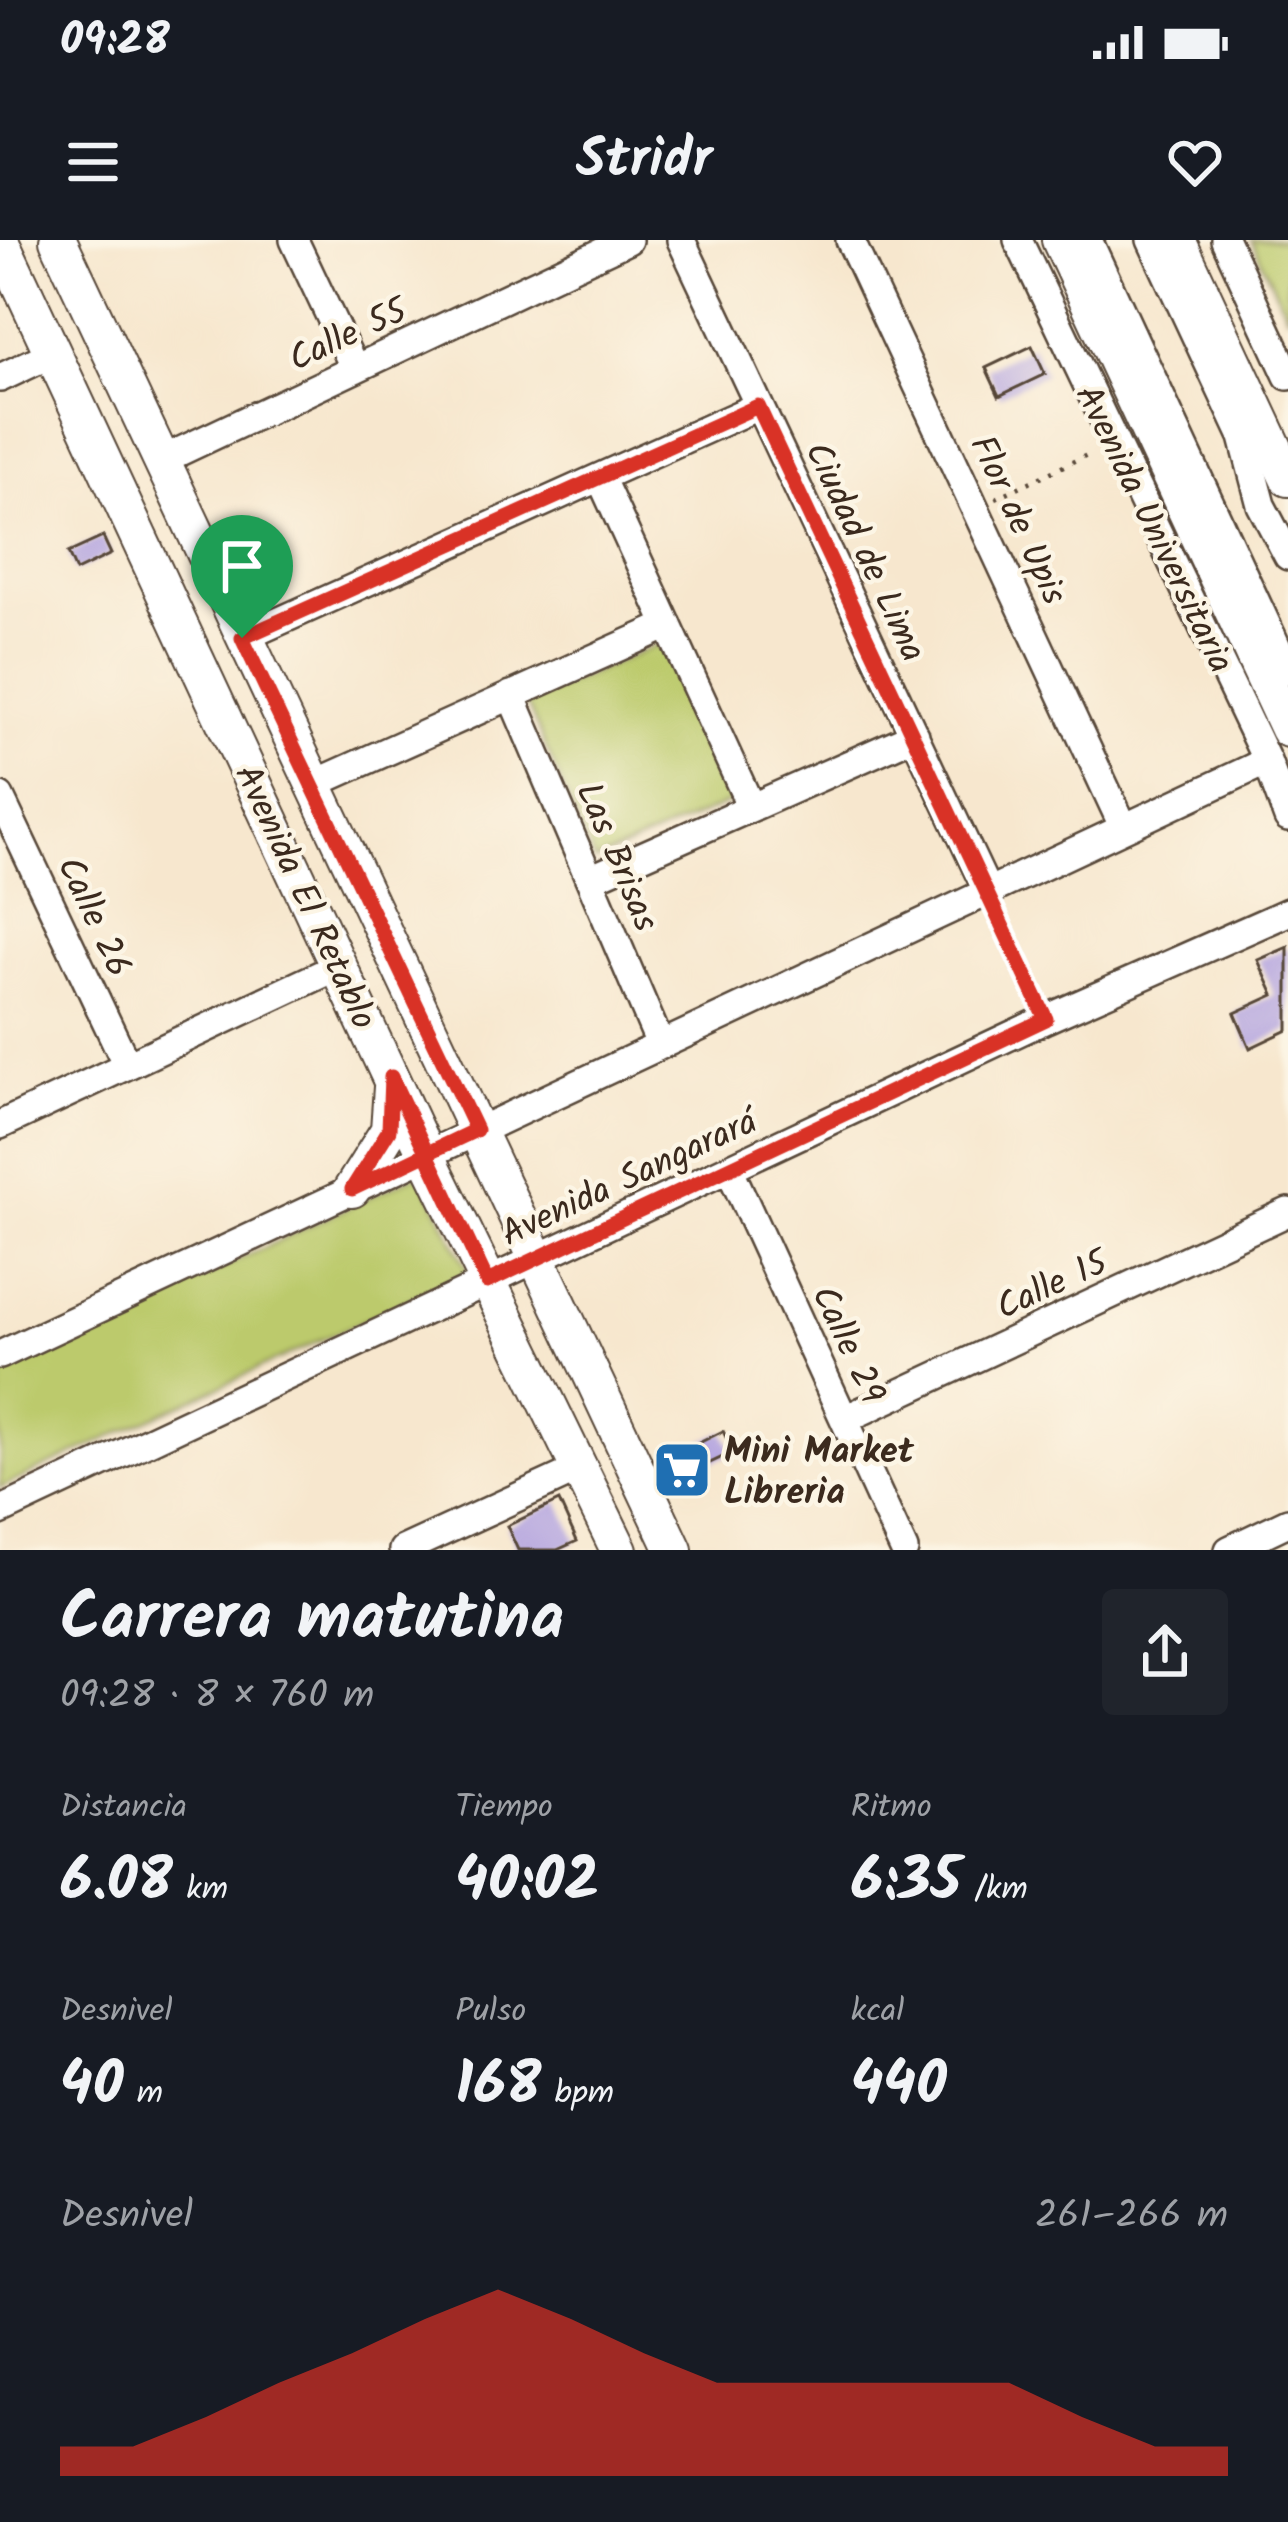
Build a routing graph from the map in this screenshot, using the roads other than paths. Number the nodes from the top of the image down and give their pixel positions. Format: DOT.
graph roads {
  1 [pos="0,240"];
  2 [pos="58,240"];
  3 [pos="294,240"];
  4 [pos="628,240"];
  5 [pos="681,240"];
  6 [pos="850,240"];
  7 [pos="1018,240"];
  8 [pos="1060,240"];
  9 [pos="1088,240"];
  10 [pos="1151,240"];
  11 [pos="1177,240"];
  12 [pos="1225,240"];
  13 [pos="53,353"];
  14 [pos="355,369"];
  15 [pos="1288,376"];
  16 [pos="0,378"];
  17 [pos="758,406"];
  18 [pos="162,460"];
  19 [pos="600,477"];
  20 [pos="1288,478"];
  21 [pos="1288,556"];
  22 [pos="668,625"];
  23 [pos="242,638"];
  24 [pos="1288,671"];
  25 [pos="512,695"];
  26 [pos="1288,729"];
  27 [pos="914,735"];
  28 [pos="1267,761"];
  29 [pos="312,785"];
  30 [pos="0,797"];
  31 [pos="751,807"];
  32 [pos="1288,818"];
  33 [pos="1124,828"];
  34 [pos="590,879"];
  35 [pos="988,892"];
  36 [pos="1288,912"];
  37 [pos="339,966"];
  38 [pos="660,1044"];
  39 [pos="127,1065"];
  40 [pos="391,1077"];
  41 [pos="0,1125"];
  42 [pos="476,1130"];
  43 [pos="426,1154"];
  44 [pos="729,1168"];
  45 [pos="352,1189"];
  46 [pos="1288,1212"];
  47 [pos="538,1258"];
  48 [pos="487,1282"];
  49 [pos="0,1355"];
  50 [pos="845,1419"];
  51 [pos="579,1469"];
  52 [pos="0,1511"];
  53 [pos="1288,1522"];
  54 [pos="403,1550"];
  55 [pos="619,1550"];
  56 [pos="674,1550"];
  57 [pos="904,1550"];
  58 [pos="1228,1550"];
  1 -- 13 [label="main road, Avenida El Retablo"];
  2 -- 18 [label="main road, Avenida El Retablo"];
  3 -- 14 [label="street"];
  4 -- 14 [label="street, Calle 55"];
  5 -- 17 [label="street, Ciudad de Lima"];
  6 -- 33 [label="street, Flor de Upis"];
  7 -- 28 [label="street, Avenida Universitaria"];
  8 -- 26 [label="main road, Avenida Universitaria"];
  9 -- 24 [label="street"];
  10 -- 21 [label="street"];
  11 -- 20 [label="main road"];
  12 -- 15 [label="street"];
  13 -- 16 [label="street"];
  13 -- 37 [label="main road, Avenida El Retablo"];
  14 -- 18 [label="street, Calle 55"];
  17 -- 19 [label="street"];
  17 -- 27 [label="street, Ciudad de Lima"];
  18 -- 23 [label="main road, Avenida El Retablo"];
  19 -- 22 [label="street"];
  19 -- 23 [label="street"];
  22 -- 25 [label="street"];
  22 -- 31 [label="street"];
  23 -- 29 [label="main road, Avenida El Retablo"];
  25 -- 29 [label="street"];
  25 -- 34 [label="street, Las Brisas"];
  27 -- 31 [label="street"];
  27 -- 35 [label="street, Ciudad de Lima"];
  28 -- 32 [label="street, Avenida Universitaria"];
  28 -- 33 [label="street"];
  29 -- 42 [label="main road, Avenida El Retablo"];
  30 -- 39 [label="street, Calle 26"];
  31 -- 34 [label="street"];
  33 -- 35 [label="street"];
  34 -- 38 [label="street, Las Brisas"];
  35 -- 38 [label="street"];
  36 -- 44 [label="street, Avenida Sangarará"];
  37 -- 39 [label="street"];
  37 -- 40 [label="main road, Avenida El Retablo"];
  38 -- 42 [label="street"];
  39 -- 41 [label="street"];
  40 -- 43 [label="main road, Avenida El Retablo"];
  40 -- 45 [label="main road"];
  42 -- 43 [label="street"];
  42 -- 47 [label="main road, Avenida El Retablo"];
  43 -- 45 [label="street"];
  43 -- 48 [label="main road, Avenida El Retablo"];
  44 -- 47 [label="street, Avenida Sangarará"];
  44 -- 50 [label="street, Calle 29"];
  45 -- 49 [label="street"];
  46 -- 50 [label="street, Calle 15"];
  47 -- 48 [label="street, Avenida Sangarará"];
  47 -- 56 [label="main road, Avenida El Retablo"];
  48 -- 51 [label="main road, Avenida El Retablo"];
  48 -- 52 [label="street, Avenida Sangarará"];
  50 -- 57 [label="street, Calle 29"];
  51 -- 54 [label="street"];
  51 -- 55 [label="main road, Avenida El Retablo"];
  53 -- 58 [label="street"];
}
